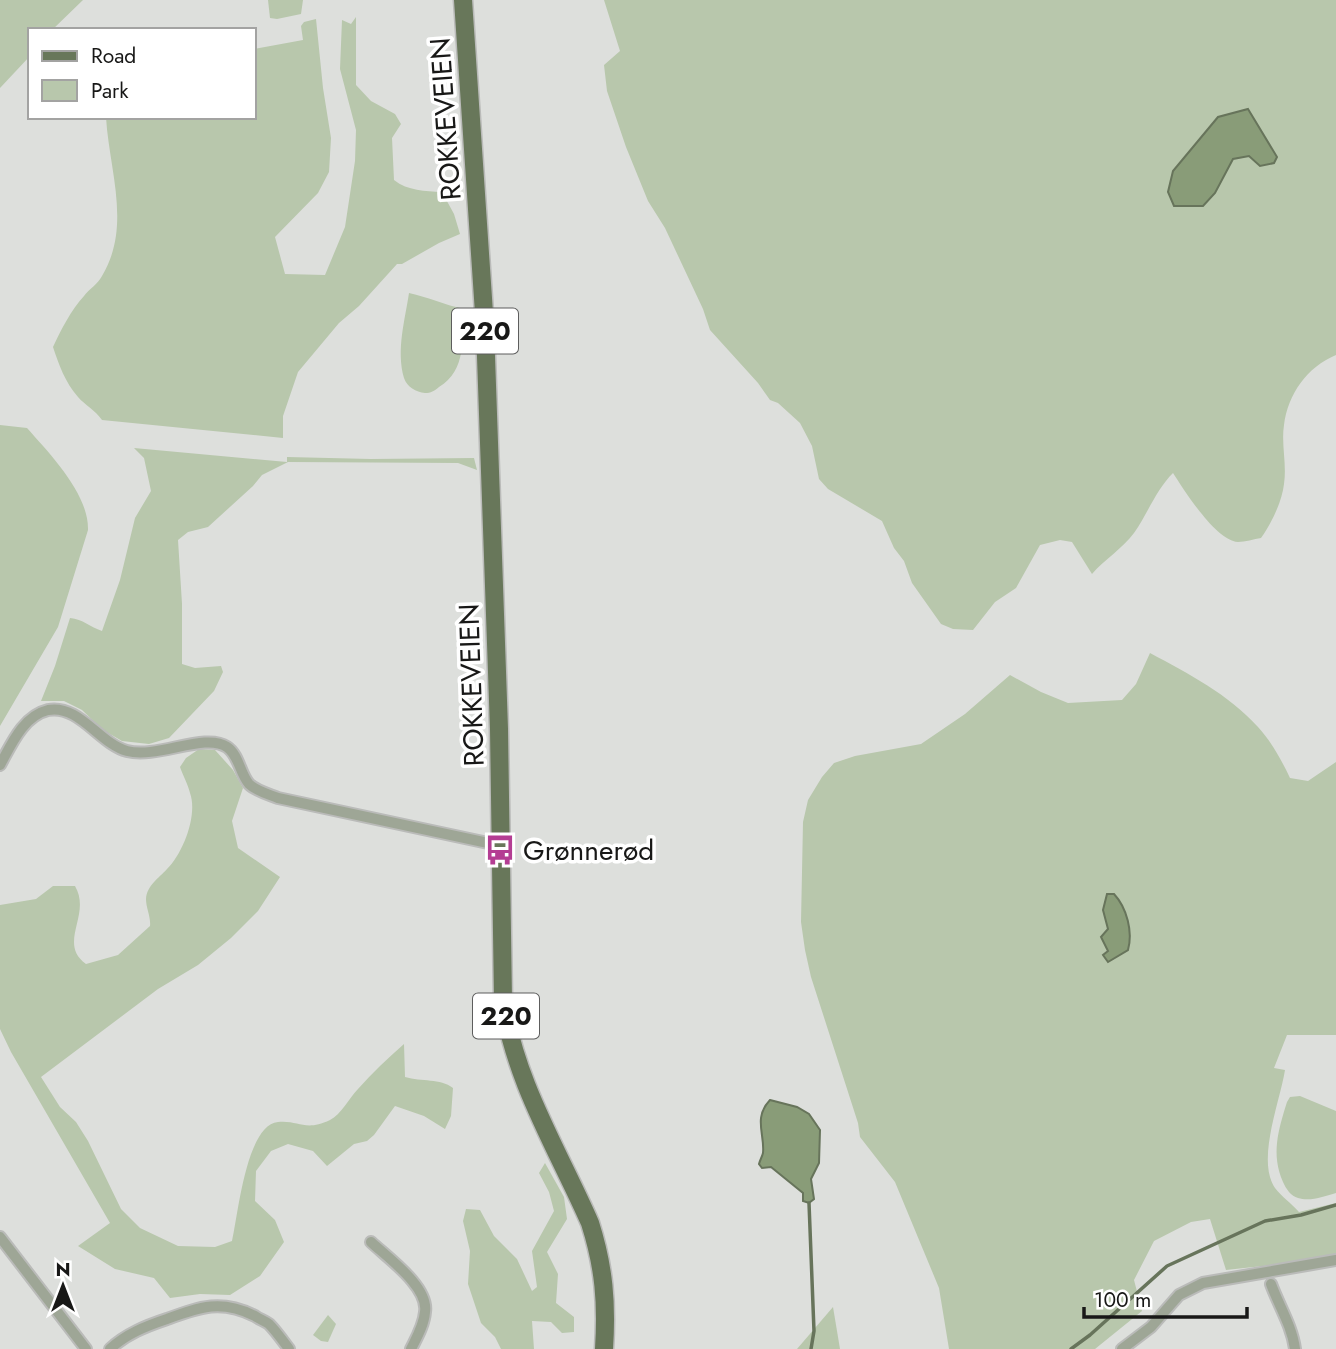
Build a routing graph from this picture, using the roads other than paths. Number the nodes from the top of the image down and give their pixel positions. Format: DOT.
graph roads {
  1 [pos="463,0"];
  2 [pos="0,765"];
  3 [pos="502,846"];
  4 [pos="0,1237"];
  5 [pos="371,1242"];
  6 [pos="1336,1260"];
  7 [pos="1271,1284"];
  8 [pos="86,1349"];
  9 [pos="110,1349"];
  10 [pos="289,1349"];
  11 [pos="411,1349"];
  12 [pos="604,1349"];
  13 [pos="1122,1349"];
  14 [pos="1295,1349"];
  1 -- 3 [label="main road, ROKKEVEIEN / 220"];
  2 -- 3 [label="street"];
  3 -- 12 [label="main road, ROKKEVEIEN / 220"];
  4 -- 8 [label="street"];
  5 -- 11 [label="street"];
  6 -- 13 [label="street"];
  7 -- 14 [label="street"];
  9 -- 10 [label="street"];
}
